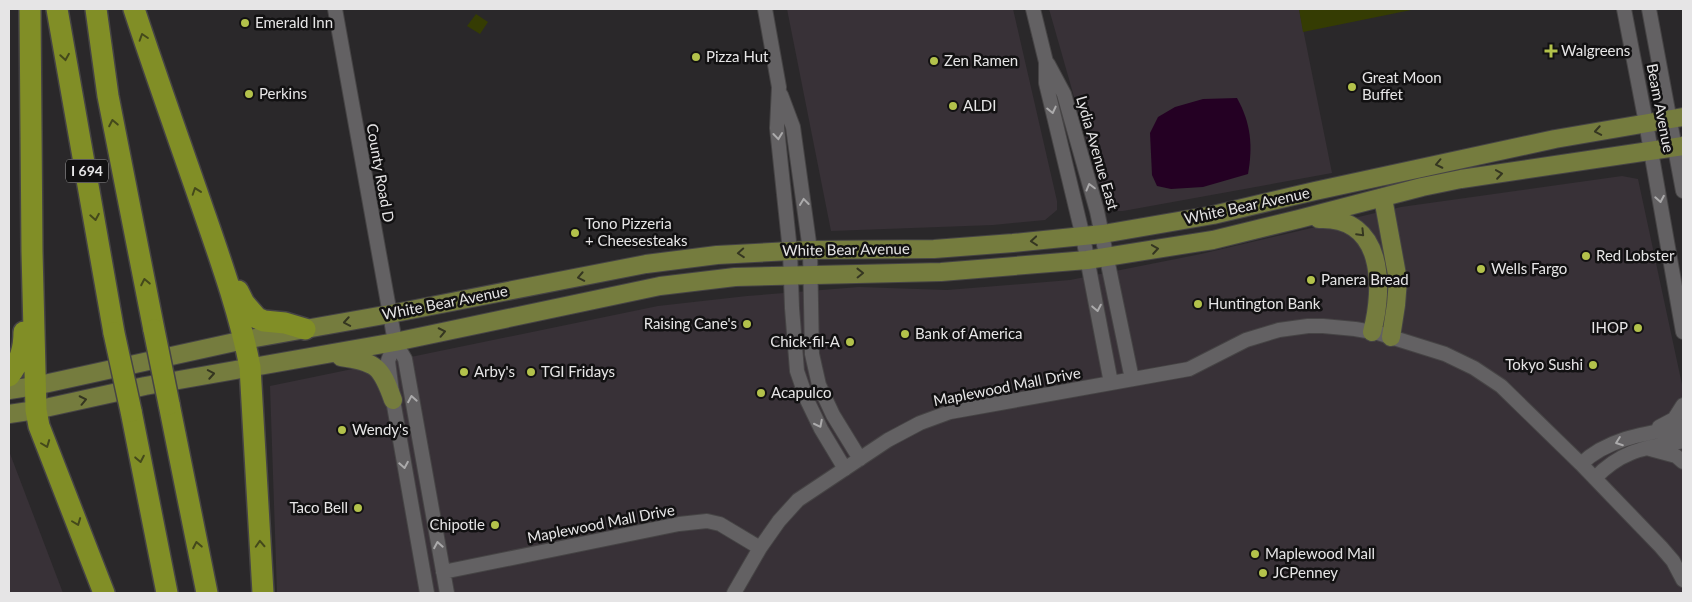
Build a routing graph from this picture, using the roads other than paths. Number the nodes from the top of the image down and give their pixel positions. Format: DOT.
graph roads {
  1 [pos="30,9"];
  2 [pos="57,9"];
  3 [pos="96,9"];
  4 [pos="134,9"];
  5 [pos="335,9"];
  6 [pos="765,9"];
  7 [pos="1033,9"];
  8 [pos="1624,9"];
  9 [pos="1649,9"];
  10 [pos="1046,62"];
  11 [pos="779,87"];
  12 [pos="1677,118"];
  13 [pos="1646,123"];
  14 [pos="31,129"];
  15 [pos="1679,146"];
  16 [pos="1651,151"];
  17 [pos="1683,191"];
  18 [pos="1383,198"];
  19 [pos="1299,220"];
  20 [pos="1103,234"];
  21 [pos="212,237"];
  22 [pos="1083,237"];
  23 [pos="810,250"];
  24 [pos="790,251"];
  25 [pos="1107,257"];
  26 [pos="1088,260"];
  27 [pos="812,274"];
  28 [pos="791,275"];
  29 [pos="390,314"];
  30 [pos="305,329"];
  31 [pos="1372,332"];
  32 [pos="1683,332"];
  33 [pos="1391,337"];
  34 [pos="244,340"];
  35 [pos="395,342"];
  36 [pos="328,355"];
  37 [pos="250,368"];
  38 [pos="9,376"];
  39 [pos="1132,379"];
  40 [pos="1111,383"];
  41 [pos="35,386"];
  42 [pos="9,390"];
  43 [pos="393,400"];
  44 [pos="1683,405"];
  45 [pos="36,410"];
  46 [pos="9,414"];
  47 [pos="1683,427"];
  48 [pos="1649,433"];
  49 [pos="1683,441"];
  50 [pos="1644,448"];
  51 [pos="860,459"];
  52 [pos="1683,462"];
  53 [pos="1581,464"];
  54 [pos="845,469"];
  55 [pos="1595,478"];
  56 [pos="760,548"];
  57 [pos="443,572"];
  58 [pos="1683,580"];
  59 [pos="104,593"];
  60 [pos="167,593"];
  61 [pos="207,593"];
  62 [pos="263,593"];
  63 [pos="427,593"];
  64 [pos="447,593"];
  65 [pos="734,593"];
  1 -- 14 [label="highway"];
  2 -- 60 [label="highway, I 694, one-way, bridge"];
  61 -- 3 [label="highway, I 694, one-way, bridge"];
  21 -- 4 [label="highway, one-way"];
  5 -- 29 [label="street, County Road D"];
  6 -- 11 [label="street"];
  7 -- 10 [label="street, Lydia Avenue East"];
  8 -- 13 [label="street, Beam Avenue"];
  9 -- 12 [label="street, Beam Avenue"];
  20 -- 10 [label="street, Lydia Avenue East, one-way"];
  10 -- 22 [label="street, Lydia Avenue East, one-way"];
  23 -- 11 [label="street, one-way"];
  11 -- 24 [label="street, one-way"];
  12 -- 13 [label="main road, White Bear Avenue"];
  12 -- 15 [label="street, Beam Avenue"];
  13 -- 16 [label="street, Beam Avenue"];
  13 -- 20 [label="main road, White Bear Avenue, one-way"];
  14 -- 38 [label="highway"];
  14 -- 41 [label="highway"];
  15 -- 16 [label="main road, White Bear Avenue"];
  15 -- 17 [label="street, Beam Avenue"];
  18 -- 16 [label="main road, White Bear Avenue, one-way"];
  16 -- 32 [label="street, Beam Avenue, one-way"];
  18 -- 19 [label="main road, White Bear Avenue"];
  18 -- 33 [label="main road"];
  25 -- 19 [label="main road, White Bear Avenue, one-way"];
  19 -- 31 [label="main road, one-way"];
  20 -- 22 [label="main road, White Bear Avenue"];
  20 -- 25 [label="street, Lydia Avenue East"];
  21 -- 30 [label="highway"];
  21 -- 34 [label="highway"];
  22 -- 23 [label="main road, White Bear Avenue, one-way"];
  22 -- 26 [label="street, Lydia Avenue East"];
  23 -- 24 [label="main road, White Bear Avenue"];
  23 -- 27 [label="street"];
  24 -- 28 [label="street"];
  24 -- 29 [label="main road, White Bear Avenue, one-way"];
  25 -- 26 [label="main road, White Bear Avenue"];
  25 -- 39 [label="street"];
  27 -- 26 [label="main road, White Bear Avenue, one-way"];
  26 -- 40 [label="street, one-way"];
  27 -- 28 [label="main road, White Bear Avenue"];
  27 -- 51 [label="street"];
  35 -- 28 [label="main road, White Bear Avenue, one-way"];
  28 -- 54 [label="street, one-way"];
  29 -- 30 [label="main road, White Bear Avenue, one-way"];
  29 -- 35 [label="street, County Road D"];
  30 -- 34 [label="main road, White Bear Avenue"];
  31 -- 33 [label="street, Maplewood Mall Drive"];
  31 -- 39 [label="street, Maplewood Mall Drive"];
  33 -- 53 [label="street, Maplewood Mall Drive"];
  34 -- 37 [label="highway"];
  34 -- 41 [label="main road, White Bear Avenue"];
  35 -- 36 [label="main road, White Bear Avenue"];
  35 -- 43 [label="street, County Road D"];
  57 -- 35 [label="street, County Road D, one-way"];
  36 -- 37 [label="main road, White Bear Avenue"];
  36 -- 43 [label="main road"];
  45 -- 37 [label="main road, White Bear Avenue, one-way"];
  62 -- 37 [label="highway, one-way"];
  39 -- 40 [label="street, Maplewood Mall Drive"];
  40 -- 51 [label="street, Maplewood Mall Drive"];
  41 -- 42 [label="main road, White Bear Avenue"];
  41 -- 45 [label="highway"];
  43 -- 63 [label="street, County Road D, one-way"];
  44 -- 48 [label="street"];
  45 -- 46 [label="main road, White Bear Avenue"];
  45 -- 59 [label="highway, one-way"];
  47 -- 48 [label="street"];
  48 -- 53 [label="street, one-way"];
  49 -- 50 [label="street"];
  50 -- 52 [label="street"];
  50 -- 55 [label="street"];
  51 -- 54 [label="street, Maplewood Mall Drive"];
  53 -- 55 [label="street, Maplewood Mall Drive"];
  54 -- 56 [label="street, Maplewood Mall Drive"];
  55 -- 58 [label="street, Maplewood Mall Drive"];
  56 -- 57 [label="street, Maplewood Mall Drive"];
  56 -- 65 [label="street, Maplewood Mall Drive"];
  57 -- 64 [label="street, County Road D"];
}
